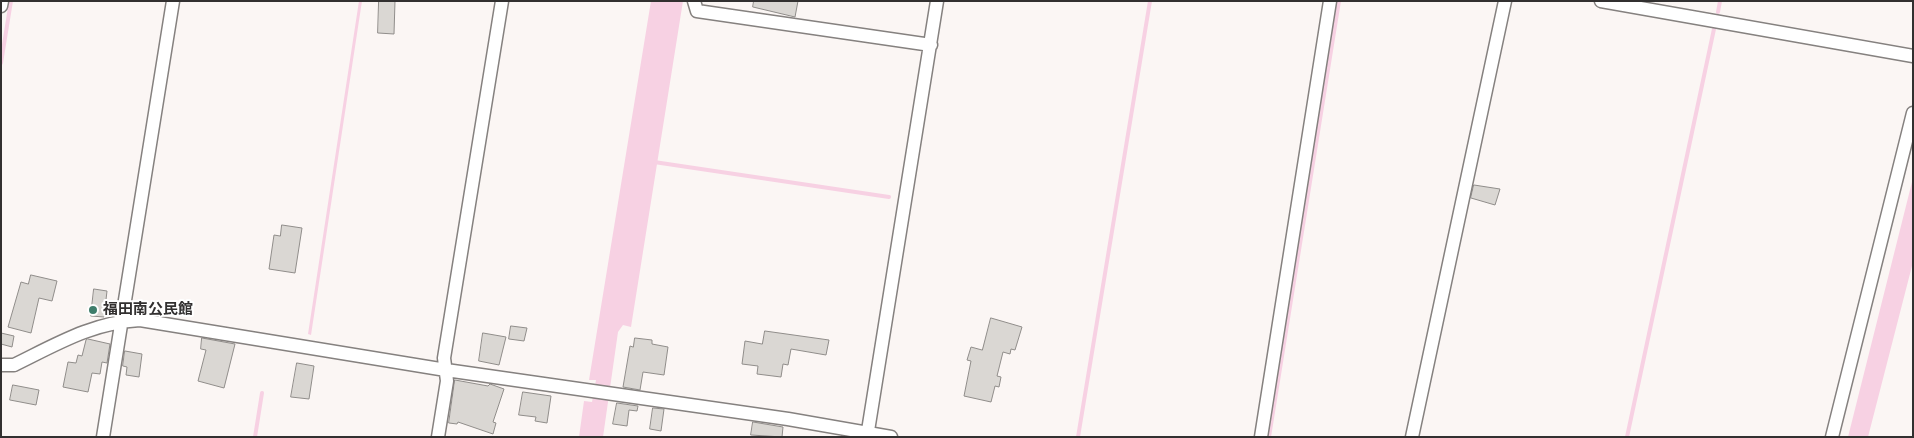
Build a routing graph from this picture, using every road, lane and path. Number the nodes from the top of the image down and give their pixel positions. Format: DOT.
graph roads {
  1 [pos="2,1"];
  2 [pos="173,1"];
  3 [pos="502,1"];
  4 [pos="694,1"];
  5 [pos="937,1"];
  6 [pos="1330,1"];
  7 [pos="1505,1"];
  8 [pos="1601,1"];
  9 [pos="1,6"];
  10 [pos="930,45"];
  11 [pos="1913,56"];
  12 [pos="1913,113"];
  13 [pos="123,321"];
  14 [pos="1,365"];
  15 [pos="446,370"];
  16 [pos="867,435"];
  17 [pos="104,437"];
  18 [pos="438,437"];
  19 [pos="891,437"];
  20 [pos="1260,437"];
  21 [pos="1412,437"];
  22 [pos="1832,437"];
  1 -- 9 [label="street"];
  2 -- 13 [label="street"];
  3 -- 15 [label="street"];
  4 -- 10 [label="street"];
  5 -- 10 [label="street"];
  6 -- 20 [label="street"];
  7 -- 21 [label="street"];
  8 -- 11 [label="street"];
  10 -- 16 [label="street"];
  12 -- 22 [label="street"];
  13 -- 14 [label="street"];
  13 -- 15 [label="street"];
  13 -- 17 [label="street"];
  15 -- 16 [label="street"];
  15 -- 18 [label="street"];
  16 -- 19 [label="street"];
}
